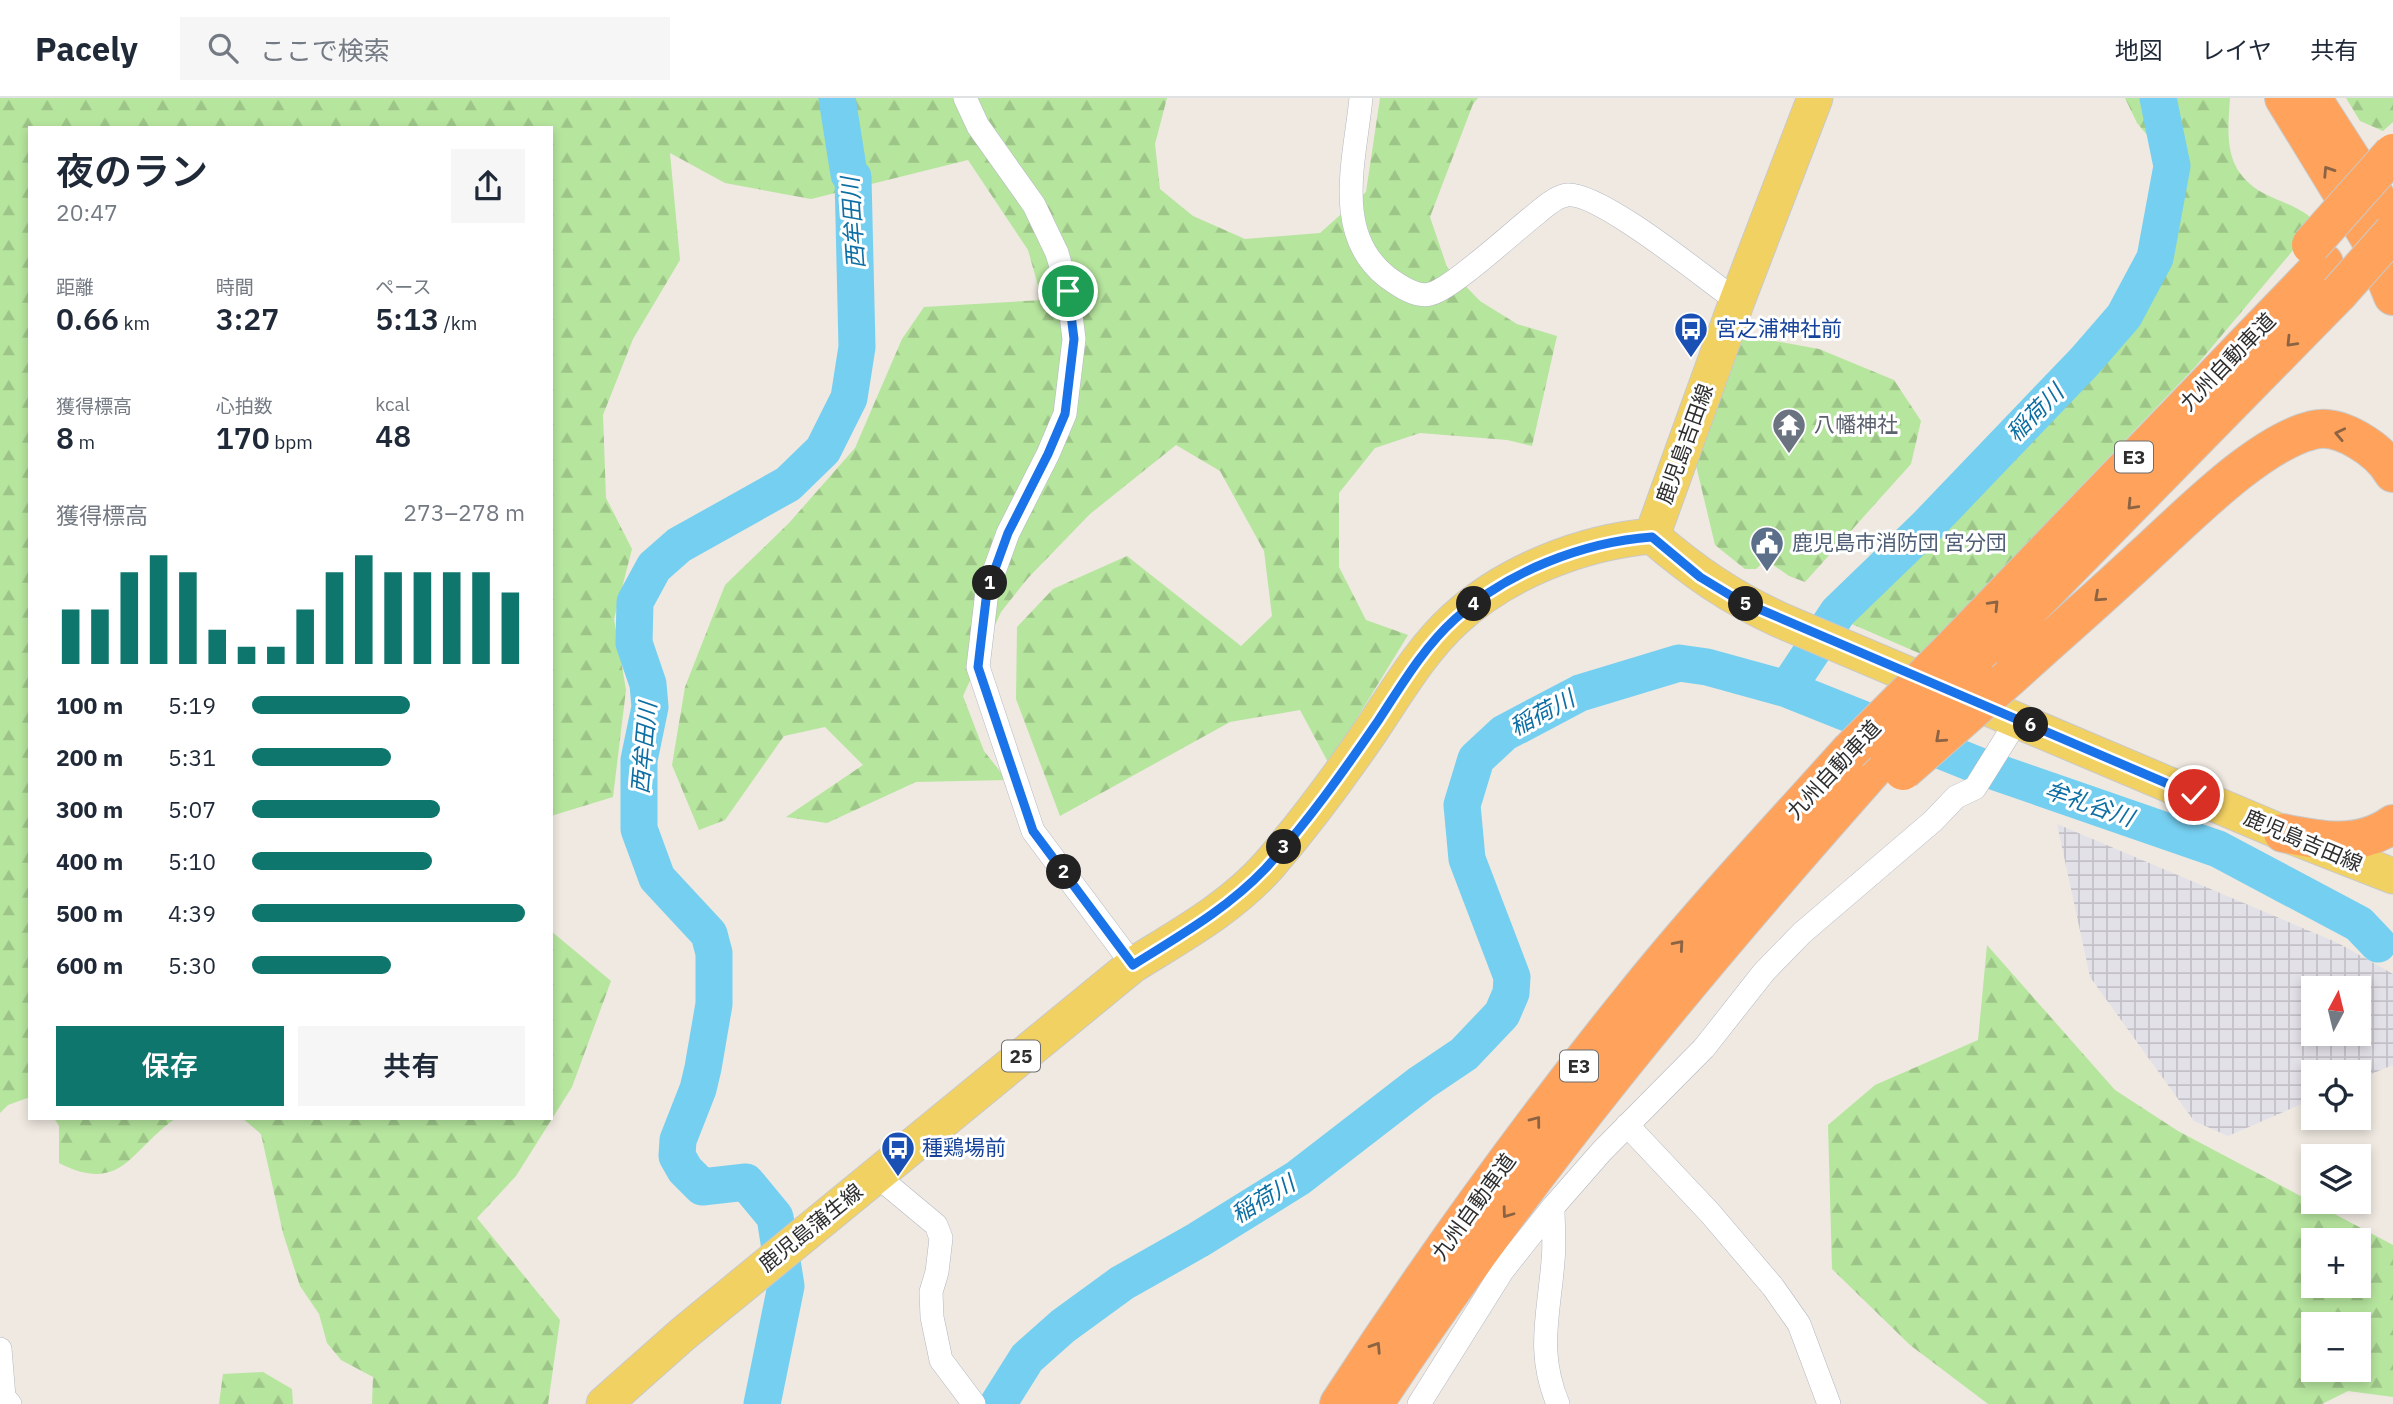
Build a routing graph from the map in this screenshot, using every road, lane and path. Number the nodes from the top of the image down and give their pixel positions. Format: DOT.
graph roads {
  1 [pos="965,98"];
  2 [pos="1361,98"];
  3 [pos="1815,98"];
  4 [pos="2284,98"];
  5 [pos="2312,98"];
  6 [pos="2393,153"];
  7 [pos="2393,189"];
  8 [pos="2393,224"];
  9 [pos="2393,232"];
  10 [pos="2325,267"];
  11 [pos="2393,296"];
  12 [pos="1737,301"];
  13 [pos="2393,473"];
  14 [pos="1652,537"];
  15 [pos="1960,660"];
  16 [pos="2018,719"];
  17 [pos="1877,762"];
  18 [pos="2393,824"];
  19 [pos="2283,833"];
  20 [pos="2393,876"];
  21 [pos="1133,965"];
  22 [pos="1628,1125"];
  23 [pos="876,1175"];
  24 [pos="1553,1207"];
  25 [pos="0,1349"];
  26 [pos="10,1404"];
  27 [pos="604,1404"];
  28 [pos="974,1404"];
  29 [pos="1339,1404"];
  30 [pos="1374,1404"];
  31 [pos="1419,1404"];
  32 [pos="1558,1404"];
  33 [pos="1829,1404"];
  1 -- 21 [label="street"];
  2 -- 12 [label="street"];
  3 -- 12 [label="main road, 鹿児島吉田線"];
  11 -- 4 [label="highway, one-way"];
  5 -- 8 [label="highway"];
  6 -- 10 [label="highway, bridge"];
  7 -- 10 [label="highway, 九州自動車道 / E3"];
  9 -- 10 [label="highway, 九州自動車道 / E3, bridge"];
  10 -- 15 [label="highway, 九州自動車道 / E3, one-way"];
  15 -- 10 [label="highway, 九州自動車道 / E3, one-way"];
  12 -- 14 [label="main road, 鹿児島吉田線"];
  13 -- 17 [label="highway, one-way, bridge"];
  14 -- 16 [label="main road, 鹿児島吉田線"];
  14 -- 21 [label="main road, 鹿児島蒲生線 / 25"];
  15 -- 17 [label="highway, 九州自動車道 / E3, bridge"];
  16 -- 19 [label="main road, 鹿児島吉田線"];
  16 -- 22 [label="street"];
  29 -- 17 [label="highway, 九州自動車道 / E3, one-way"];
  17 -- 30 [label="highway, 九州自動車道 / E3, one-way"];
  18 -- 19 [label="highway"];
  19 -- 20 [label="main road, 鹿児島吉田線"];
  21 -- 23 [label="main road, 鹿児島蒲生線 / 25"];
  22 -- 24 [label="street"];
  22 -- 33 [label="street"];
  23 -- 27 [label="main road, 鹿児島蒲生線 / 25"];
  23 -- 28 [label="street"];
  24 -- 31 [label="street"];
  24 -- 32 [label="street"];
  25 -- 26 [label="street"];
}
